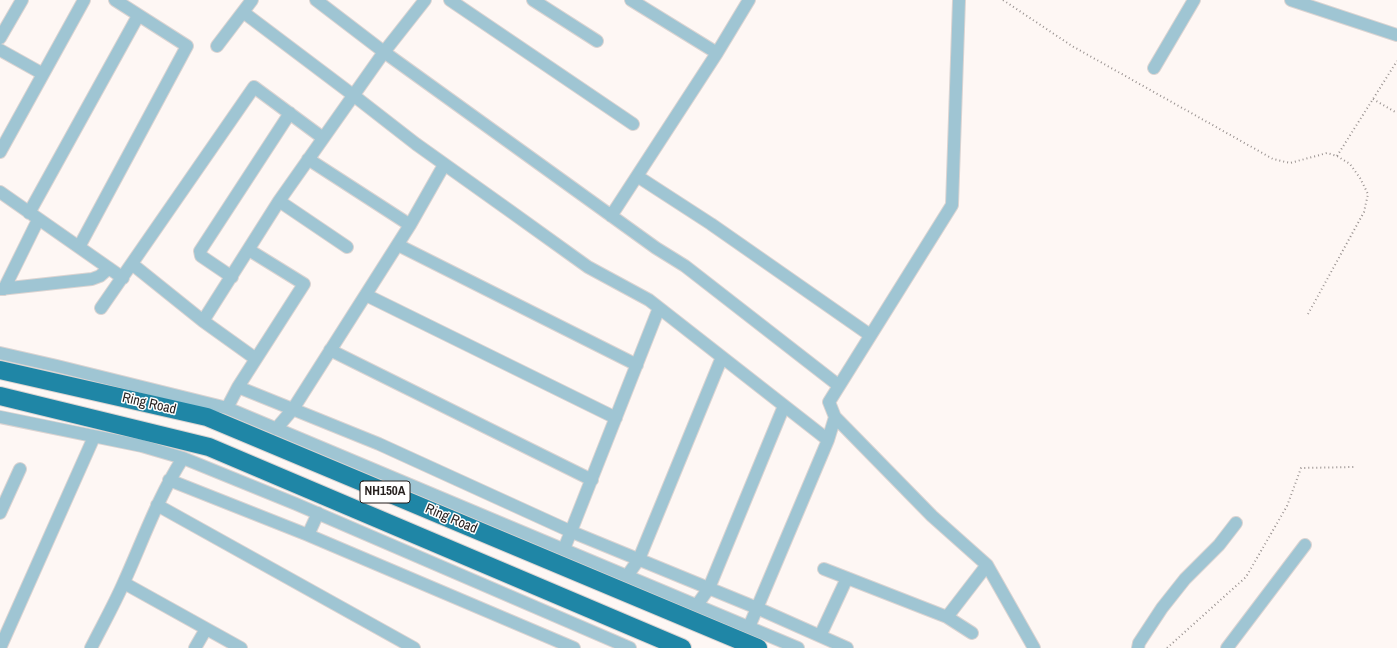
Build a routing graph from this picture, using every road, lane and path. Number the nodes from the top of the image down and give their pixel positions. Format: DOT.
graph roads {
  1 [pos="22,0"];
  2 [pos="84,0"];
  3 [pos="115,0"];
  4 [pos="252,0"];
  5 [pos="316,0"];
  6 [pos="450,0"];
  7 [pos="532,0"];
  8 [pos="631,0"];
  9 [pos="749,0"];
  10 [pos="959,0"];
  11 [pos="1003,0"];
  12 [pos="1194,0"];
  13 [pos="1290,0"];
  14 [pos="420,2"];
  15 [pos="243,12"];
  16 [pos="138,16"];
  17 [pos="1397,35"];
  18 [pos="0,38"];
  19 [pos="597,41"];
  20 [pos="217,46"];
  21 [pos="0,50"];
  22 [pos="384,52"];
  23 [pos="717,53"];
  24 [pos="1397,61"];
  25 [pos="1154,68"];
  26 [pos="43,74"];
  27 [pos="353,95"];
  28 [pos="1373,99"];
  29 [pos="290,113"];
  30 [pos="1397,114"];
  31 [pos="633,124"];
  32 [pos="323,138"];
  33 [pos="0,152"];
  34 [pos="1337,156"];
  35 [pos="308,159"];
  36 [pos="444,164"];
  37 [pos="637,176"];
  38 [pos="0,192"];
  39 [pos="279,200"];
  40 [pos="34,216"];
  41 [pos="611,216"];
  42 [pos="410,225"];
  43 [pos="398,245"];
  44 [pos="79,247"];
  45 [pos="347,247"];
  46 [pos="249,250"];
  47 [pos="132,264"];
  48 [pos="109,268"];
  49 [pos="232,276"];
  50 [pos="122,278"];
  51 [pos="2,289"];
  52 [pos="366,294"];
  53 [pos="101,308"];
  54 [pos="659,308"];
  55 [pos="1308,314"];
  56 [pos="203,321"];
  57 [pos="870,335"];
  58 [pos="330,350"];
  59 [pos="0,354"];
  60 [pos="722,357"];
  61 [pos="256,359"];
  62 [pos="637,365"];
  63 [pos="0,370"];
  64 [pos="838,385"];
  65 [pos="238,387"];
  66 [pos="0,396"];
  67 [pos="784,406"];
  68 [pos="227,408"];
  69 [pos="293,409"];
  70 [pos="0,417"];
  71 [pos="835,417"];
  72 [pos="616,418"];
  73 [pos="276,429"];
  74 [pos="849,432"];
  75 [pos="94,437"];
  76 [pos="828,440"];
  77 [pos="184,458"];
  78 [pos="1354,467"];
  79 [pos="20,469"];
  80 [pos="169,480"];
  81 [pos="592,480"];
  82 [pos="157,505"];
  83 [pos="0,513"];
  84 [pos="318,513"];
  85 [pos="1236,523"];
  86 [pos="572,532"];
  87 [pos="308,535"];
  88 [pos="1305,545"];
  89 [pos="564,549"];
  90 [pos="639,560"];
  91 [pos="987,565"];
  92 [pos="824,569"];
  93 [pos="457,574"];
  94 [pos="627,576"];
  95 [pos="848,578"];
  96 [pos="124,583"];
  97 [pos="709,588"];
  98 [pos="449,595"];
  99 [pos="697,605"];
  100 [pos="533,607"];
  101 [pos="757,608"];
  102 [pos="946,617"];
  103 [pos="525,627"];
  104 [pos="750,628"];
  105 [pos="206,629"];
  106 [pos="972,633"];
  107 [pos="820,636"];
  108 [pos="408,646"];
  109 [pos="0,648"];
  110 [pos="91,648"];
  111 [pos="196,648"];
  112 [pos="241,648"];
  113 [pos="574,648"];
  114 [pos="630,648"];
  115 [pos="682,648"];
  116 [pos="758,648"];
  117 [pos="798,648"];
  118 [pos="847,648"];
  119 [pos="1034,648"];
  120 [pos="1138,648"];
  121 [pos="1167,648"];
  122 [pos="1227,648"];
  1 -- 18 [label="street"];
  2 -- 26 [label="street"];
  3 -- 16 [label="street"];
  4 -- 15 [label="street"];
  5 -- 22 [label="street"];
  6 -- 31 [label="street"];
  7 -- 19 [label="street"];
  8 -- 23 [label="street"];
  9 -- 23 [label="street"];
  10 -- 57 [label="street"];
  11 -- 34 [label="path"];
  12 -- 25 [label="street"];
  13 -- 17 [label="street"];
  14 -- 22 [label="street"];
  15 -- 20 [label="street"];
  15 -- 27 [label="street"];
  16 -- 40 [label="street"];
  16 -- 44 [label="street"];
  21 -- 26 [label="street"];
  22 -- 27 [label="street"];
  22 -- 41 [label="street"];
  23 -- 37 [label="street"];
  24 -- 28 [label="path"];
  26 -- 33 [label="street"];
  27 -- 32 [label="street"];
  27 -- 36 [label="street"];
  28 -- 30 [label="path"];
  28 -- 34 [label="path"];
  29 -- 32 [label="street"];
  29 -- 47 [label="street"];
  29 -- 49 [label="street"];
  32 -- 35 [label="street"];
  34 -- 55 [label="path"];
  35 -- 39 [label="street"];
  35 -- 42 [label="street"];
  36 -- 42 [label="street"];
  36 -- 54 [label="street"];
  37 -- 41 [label="street"];
  37 -- 57 [label="street"];
  38 -- 40 [label="street"];
  39 -- 45 [label="street"];
  39 -- 46 [label="street"];
  40 -- 44 [label="street"];
  40 -- 51 [label="street"];
  41 -- 64 [label="street"];
  42 -- 43 [label="street"];
  43 -- 52 [label="street"];
  43 -- 62 [label="street"];
  44 -- 48 [label="street"];
  46 -- 49 [label="street"];
  46 -- 61 [label="street"];
  47 -- 50 [label="street"];
  47 -- 56 [label="street"];
  48 -- 50 [label="street"];
  48 -- 51 [label="street"];
  49 -- 56 [label="street"];
  50 -- 53 [label="street"];
  52 -- 58 [label="street"];
  52 -- 72 [label="street"];
  54 -- 60 [label="street"];
  54 -- 62 [label="street"];
  56 -- 61 [label="street"];
  57 -- 64 [label="street"];
  58 -- 69 [label="street"];
  58 -- 81 [label="street"];
  59 -- 68 [label="street"];
  60 -- 67 [label="street"];
  60 -- 90 [label="street"];
  61 -- 65 [label="street"];
  62 -- 72 [label="street"];
  63 -- 116 [label="highway, Ring Road / NH150A"];
  64 -- 71 [label="street"];
  65 -- 68 [label="street"];
  65 -- 69 [label="street"];
  66 -- 115 [label="highway, Ring Road / NH150A"];
  67 -- 76 [label="street"];
  67 -- 97 [label="street"];
  68 -- 73 [label="street"];
  69 -- 73 [label="street"];
  69 -- 86 [label="street"];
  70 -- 75 [label="street"];
  71 -- 74 [label="street"];
  71 -- 76 [label="street"];
  72 -- 81 [label="street"];
  73 -- 89 [label="street"];
  74 -- 76 [label="street"];
  74 -- 91 [label="street"];
  75 -- 77 [label="street"];
  75 -- 109 [label="street"];
  76 -- 101 [label="street"];
  77 -- 80 [label="street"];
  77 -- 84 [label="street"];
  78 -- 121 [label="path"];
  79 -- 83 [label="street"];
  80 -- 82 [label="street"];
  80 -- 87 [label="street"];
  81 -- 86 [label="street"];
  82 -- 96 [label="street"];
  82 -- 108 [label="street"];
  84 -- 87 [label="street"];
  84 -- 93 [label="street"];
  85 -- 120 [label="street"];
  86 -- 89 [label="street"];
  86 -- 90 [label="street"];
  87 -- 98 [label="street"];
  88 -- 122 [label="street"];
  89 -- 94 [label="street"];
  90 -- 94 [label="street"];
  90 -- 97 [label="street"];
  91 -- 102 [label="street"];
  91 -- 119 [label="street"];
  92 -- 95 [label="street"];
  93 -- 98 [label="street"];
  93 -- 100 [label="street"];
  94 -- 99 [label="street"];
  95 -- 102 [label="street"];
  95 -- 107 [label="street"];
  96 -- 105 [label="street"];
  96 -- 110 [label="street"];
  97 -- 99 [label="street"];
  97 -- 101 [label="street"];
  98 -- 103 [label="street"];
  99 -- 104 [label="street"];
  100 -- 103 [label="street"];
  100 -- 114 [label="street"];
  101 -- 104 [label="street"];
  101 -- 107 [label="street"];
  102 -- 106 [label="street"];
  103 -- 113 [label="street"];
  104 -- 117 [label="street"];
  105 -- 111 [label="street"];
  105 -- 112 [label="street"];
  107 -- 118 [label="street"];
}
